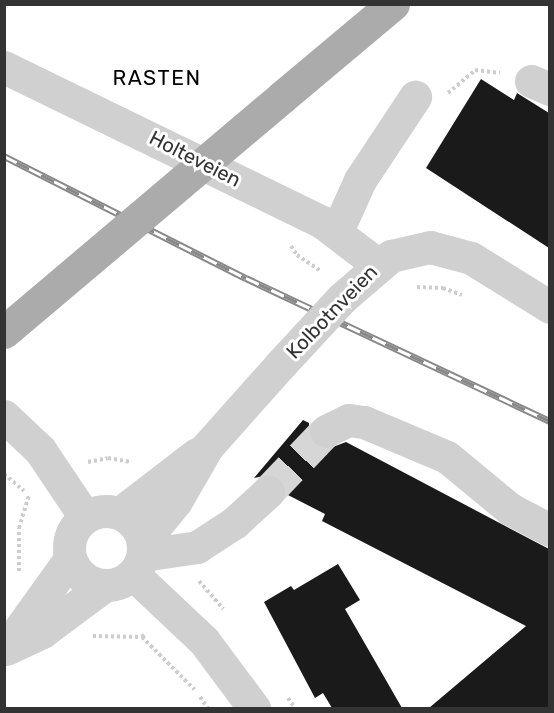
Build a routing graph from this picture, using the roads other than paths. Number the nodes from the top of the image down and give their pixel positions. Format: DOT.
graph roads {
  1 [pos="393,4"];
  2 [pos="4,67"];
  3 [pos="415,97"];
  4 [pos="337,231"];
  5 [pos="377,264"];
  6 [pos="549,307"];
  7 [pos="4,332"];
  8 [pos="4,416"];
  9 [pos="326,431"];
  10 [pos="207,447"];
  11 [pos="268,492"];
  12 [pos="120,513"];
  13 [pos="85,517"];
  14 [pos="549,530"];
  15 [pos="70,559"];
  16 [pos="131,564"];
  17 [pos="5,649"];
  18 [pos="254,708"];
  1 -- 7 [label="main road, bridge"];
  2 -- 4 [label="street, Holteveien"];
  3 -- 4 [label="street"];
  4 -- 5 [label="street, Holteveien"];
  5 -- 6 [label="street, Kolbotnveien"];
  5 -- 10 [label="street, Kolbotnveien, bridge"];
  8 -- 13 [label="street"];
  9 -- 14 [label="street"];
  10 -- 12 [label="street, Kolbotnveien"];
  10 -- 16 [label="street, Kolbotnveien"];
  11 -- 16 [label="street"];
  12 -- 13 [label="street"];
  12 -- 16 [label="street"];
  13 -- 15 [label="street"];
  15 -- 16 [label="street"];
  15 -- 17 [label="street"];
  16 -- 17 [label="street"];
  16 -- 18 [label="street"];
}
